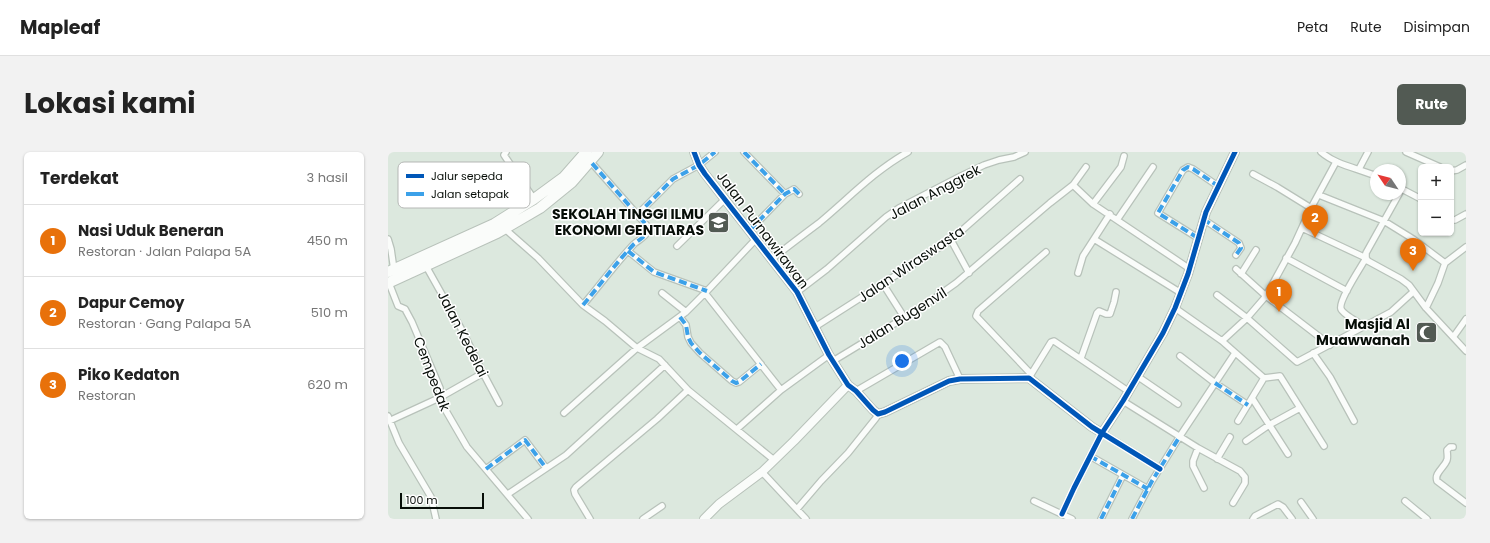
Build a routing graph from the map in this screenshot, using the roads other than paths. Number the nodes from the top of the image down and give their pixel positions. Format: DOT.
graph roads {
  1 [pos="506,152"];
  2 [pos="598,152"];
  3 [pos="694,152"];
  4 [pos="715,152"];
  5 [pos="744,152"];
  6 [pos="908,152"];
  7 [pos="1025,152"];
  8 [pos="1321,152"];
  9 [pos="1368,152"];
  10 [pos="1406,152"];
  11 [pos="1232,153"];
  12 [pos="1124,156"];
  13 [pos="588,157"];
  14 [pos="509,162"];
  15 [pos="1336,162"];
  16 [pos="1433,164"];
  17 [pos="698,165"];
  18 [pos="1464,166"];
  19 [pos="1086,167"];
  20 [pos="1153,167"];
  21 [pos="1359,169"];
  22 [pos="1454,171"];
  23 [pos="1466,173"];
  24 [pos="1253,174"];
  25 [pos="1370,174"];
  26 [pos="1020,179"];
  27 [pos="1073,185"];
  28 [pos="1218,186"];
  29 [pos="1406,191"];
  30 [pos="530,193"];
  31 [pos="785,194"];
  32 [pos="799,194"];
  33 [pos="1319,195"];
  34 [pos="1418,197"];
  35 [pos="534,199"];
  36 [pos="725,199"];
  37 [pos="1396,200"];
  38 [pos="530,202"];
  39 [pos="1093,204"];
  40 [pos="520,208"];
  41 [pos="1311,208"];
  42 [pos="1110,214"];
  43 [pos="1466,214"];
  44 [pos="637,215"];
  45 [pos="1203,219"];
  46 [pos="1117,220"];
  47 [pos="1454,220"];
  48 [pos="1384,221"];
  49 [pos="1302,228"];
  50 [pos="505,229"];
  51 [pos="750,230"];
  52 [pos="1198,238"];
  53 [pos="388,239"];
  54 [pos="756,239"];
  55 [pos="1094,239"];
  56 [pos="950,240"];
  57 [pos="677,246"];
  58 [pos="1466,247"];
  59 [pos="1256,250"];
  60 [pos="628,251"];
  61 [pos="1046,252"];
  62 [pos="1236,255"];
  63 [pos="1286,258"];
  64 [pos="1366,258"];
  65 [pos="772,259"];
  66 [pos="1445,263"];
  67 [pos="426,266"];
  68 [pos="1190,269"];
  69 [pos="1236,269"];
  70 [pos="391,271"];
  71 [pos="969,273"];
  72 [pos="1078,273"];
  73 [pos="1241,274"];
  74 [pos="388,283"];
  75 [pos="883,284"];
  76 [pos="706,292"];
  77 [pos="797,292"];
  78 [pos="1116,292"];
  79 [pos="1347,292"];
  80 [pos="1413,292"];
  81 [pos="662,293"];
  82 [pos="1181,293"];
  83 [pos="1217,295"];
  84 [pos="1266,296"];
  85 [pos="583,305"];
  86 [pos="1175,308"];
  87 [pos="1426,308"];
  88 [pos="686,312"];
  89 [pos="680,317"];
  90 [pos="904,318"];
  91 [pos="1247,318"];
  92 [pos="1466,319"];
  93 [pos="1364,326"];
  94 [pos="815,327"];
  95 [pos="1454,336"];
  96 [pos="1222,341"];
  97 [pos="1330,345"];
  98 [pos="638,348"];
  99 [pos="1466,351"];
  100 [pos="1235,353"];
  101 [pos="1313,353"];
  102 [pos="1180,356"];
  103 [pos="831,358"];
  104 [pos="1080,358"];
  105 [pos="761,364"];
  106 [pos="665,366"];
  107 [pos="483,373"];
  108 [pos="1030,376"];
  109 [pos="1136,376"];
  110 [pos="1264,378"];
  111 [pos="960,379"];
  112 [pos="1215,383"];
  113 [pos="848,385"];
  114 [pos="688,390"];
  115 [pos="780,390"];
  116 [pos="856,391"];
  117 [pos="1128,391"];
  118 [pos="439,398"];
  119 [pos="1252,398"];
  120 [pos="1123,400"];
  121 [pos="499,403"];
  122 [pos="1178,404"];
  123 [pos="1248,405"];
  124 [pos="1300,408"];
  125 [pos="564,413"];
  126 [pos="878,414"];
  127 [pos="389,419"];
  128 [pos="1354,420"];
  129 [pos="1238,421"];
  130 [pos="1269,425"];
  131 [pos="737,429"];
  132 [pos="1102,433"];
  133 [pos="1180,436"];
  134 [pos="1230,437"];
  135 [pos="1246,441"];
  136 [pos="1324,446"];
  137 [pos="1454,447"];
  138 [pos="1198,448"];
  139 [pos="1288,454"];
  140 [pos="1090,456"];
  141 [pos="1217,459"];
  142 [pos="774,460"];
  143 [pos="546,468"];
  144 [pos="486,469"];
  145 [pos="1160,469"];
  146 [pos="762,472"];
  147 [pos="1122,475"];
  148 [pos="1204,488"];
  149 [pos="1148,489"];
  150 [pos="508,494"];
  151 [pos="1034,501"];
  152 [pos="1405,501"];
  153 [pos="1300,502"];
  154 [pos="1233,503"];
  155 [pos="1466,503"];
  156 [pos="662,506"];
  157 [pos="798,510"];
  158 [pos="1062,514"];
  159 [pos="436,519"];
  160 [pos="528,519"];
  161 [pos="590,519"];
  162 [pos="643,519"];
  163 [pos="704,519"];
  164 [pos="806,519"];
  165 [pos="1072,519"];
  166 [pos="1101,519"];
  167 [pos="1132,519"];
  168 [pos="1253,519"];
  169 [pos="1292,519"];
  170 [pos="1313,519"];
  171 [pos="1427,519"];
  1 -- 14 [label="street"];
  2 -- 13 [label="highway"];
  3 -- 17 [label="street, Jalan Purnawirawan"];
  4 -- 17 [label="street"];
  5 -- 31 [label="street"];
  6 -- 65 [label="street"];
  7 -- 77 [label="street, Jalan Anggrek"];
  8 -- 15 [label="street"];
  9 -- 21 [label="street"];
  10 -- 16 [label="street"];
  11 -- 28 [label="street"];
  12 -- 39 [label="street"];
  13 -- 35 [label="highway"];
  13 -- 44 [label="street"];
  13 -- 50 [label="highway"];
  15 -- 21 [label="street"];
  15 -- 33 [label="street"];
  17 -- 36 [label="street, Jalan Purnawirawan"];
  17 -- 44 [label="street"];
  18 -- 22 [label="street"];
  18 -- 23 [label="street"];
  19 -- 27 [label="street, Jalan Bugenvil"];
  20 -- 46 [label="street"];
  21 -- 25 [label="street"];
  24 -- 41 [label="street"];
  26 -- 56 [label="street, Jalan Wiraswasta"];
  27 -- 39 [label="street"];
  27 -- 71 [label="street, Jalan Bugenvil"];
  28 -- 45 [label="street"];
  28 -- 52 [label="street"];
  29 -- 34 [label="street"];
  30 -- 35 [label="street"];
  31 -- 32 [label="street"];
  31 -- 51 [label="street"];
  33 -- 41 [label="street"];
  33 -- 48 [label="street"];
  35 -- 38 [label="highway"];
  36 -- 51 [label="street, Jalan Purnawirawan"];
  36 -- 57 [label="street"];
  37 -- 48 [label="street"];
  39 -- 42 [label="street"];
  40 -- 70 [label="highway"];
  41 -- 49 [label="street"];
  42 -- 46 [label="street"];
  42 -- 55 [label="street"];
  43 -- 47 [label="street"];
  44 -- 60 [label="street"];
  45 -- 52 [label="street"];
  45 -- 62 [label="street"];
  46 -- 68 [label="street"];
  48 -- 64 [label="street"];
  48 -- 66 [label="street"];
  49 -- 63 [label="street"];
  49 -- 64 [label="street"];
  50 -- 67 [label="highway"];
  50 -- 85 [label="street"];
  51 -- 54 [label="street, Jalan Purnawirawan"];
  52 -- 68 [label="street"];
  53 -- 70 [label="street"];
  54 -- 65 [label="street, Jalan Purnawirawan"];
  54 -- 76 [label="street"];
  55 -- 72 [label="street"];
  55 -- 82 [label="street"];
  56 -- 71 [label="street"];
  56 -- 75 [label="street, Jalan Wiraswasta"];
  58 -- 66 [label="street"];
  59 -- 73 [label="street"];
  60 -- 76 [label="street"];
  60 -- 85 [label="street"];
  61 -- 108 [label="street"];
  63 -- 79 [label="street"];
  63 -- 84 [label="street"];
  64 -- 79 [label="street"];
  64 -- 80 [label="street"];
  65 -- 77 [label="street, Jalan Purnawirawan"];
  66 -- 87 [label="street"];
  67 -- 74 [label="highway"];
  67 -- 107 [label="street, Jalan Kedelai"];
  68 -- 82 [label="street"];
  69 -- 73 [label="street"];
  71 -- 90 [label="street, Jalan Bugenvil"];
  73 -- 84 [label="street"];
  74 -- 118 [label="street, Cempedak"];
  75 -- 90 [label="street"];
  75 -- 94 [label="street, Jalan Wiraswasta"];
  76 -- 88 [label="street"];
  76 -- 105 [label="street"];
  77 -- 94 [label="street, Jalan Purnawirawan"];
  78 -- 104 [label="street"];
  79 -- 93 [label="street"];
  80 -- 87 [label="street"];
  80 -- 93 [label="street"];
  81 -- 88 [label="street"];
  82 -- 86 [label="street"];
  83 -- 91 [label="street"];
  84 -- 91 [label="street"];
  84 -- 97 [label="street"];
  85 -- 98 [label="street"];
  86 -- 96 [label="street"];
  86 -- 109 [label="street"];
  87 -- 95 [label="street"];
  88 -- 89 [label="street"];
  89 -- 98 [label="street"];
  89 -- 105 [label="street"];
  90 -- 103 [label="street, Jalan Bugenvil"];
  91 -- 96 [label="street"];
  91 -- 101 [label="street"];
  92 -- 95 [label="street"];
  93 -- 97 [label="street"];
  94 -- 103 [label="street, Jalan Purnawirawan"];
  95 -- 99 [label="street"];
  96 -- 100 [label="street"];
  97 -- 101 [label="street"];
  98 -- 106 [label="street"];
  98 -- 125 [label="street"];
  100 -- 110 [label="street"];
  100 -- 112 [label="street"];
  101 -- 128 [label="street"];
  102 -- 112 [label="street"];
  103 -- 113 [label="street, Jalan Purnawirawan"];
  103 -- 115 [label="street, Jalan Bugenvil"];
  104 -- 108 [label="street"];
  104 -- 117 [label="street"];
  105 -- 115 [label="street"];
  106 -- 114 [label="street"];
  106 -- 143 [label="street"];
  107 -- 118 [label="street"];
  107 -- 121 [label="street, Jalan Kedelai"];
  108 -- 111 [label="street"];
  108 -- 132 [label="street"];
  109 -- 117 [label="street"];
  109 -- 122 [label="street"];
  110 -- 119 [label="street"];
  110 -- 124 [label="street"];
  111 -- 116 [label="street"];
  111 -- 126 [label="street"];
  112 -- 123 [label="street"];
  112 -- 133 [label="street"];
  113 -- 116 [label="street"];
  113 -- 142 [label="street"];
  114 -- 131 [label="street"];
  114 -- 161 [label="street"];
  115 -- 131 [label="street, Jalan Bugenvil"];
  116 -- 126 [label="street"];
  117 -- 120 [label="street"];
  118 -- 127 [label="street"];
  118 -- 144 [label="street, Cempedak"];
  119 -- 123 [label="street"];
  119 -- 130 [label="street"];
  120 -- 132 [label="street"];
  120 -- 133 [label="street"];
  123 -- 129 [label="street"];
  124 -- 130 [label="street"];
  124 -- 136 [label="street"];
  126 -- 157 [label="street"];
  127 -- 159 [label="street"];
  130 -- 135 [label="street"];
  130 -- 139 [label="street"];
  131 -- 142 [label="street"];
  132 -- 140 [label="street"];
  132 -- 145 [label="street"];
  133 -- 138 [label="street"];
  133 -- 145 [label="street"];
  134 -- 141 [label="street"];
  137 -- 155 [label="street"];
  138 -- 141 [label="street"];
  138 -- 148 [label="street"];
  140 -- 147 [label="street"];
  140 -- 158 [label="street"];
  141 -- 154 [label="street"];
  142 -- 146 [label="street"];
  143 -- 144 [label="street"];
  143 -- 150 [label="street"];
  144 -- 150 [label="street, Cempedak"];
  145 -- 149 [label="street"];
  146 -- 157 [label="street"];
  146 -- 163 [label="street"];
  147 -- 149 [label="street"];
  147 -- 166 [label="street"];
  149 -- 167 [label="street"];
  150 -- 160 [label="street, Cempedak"];
  151 -- 158 [label="street"];
  152 -- 171 [label="street"];
  153 -- 170 [label="street"];
  156 -- 162 [label="street"];
  157 -- 164 [label="street"];
  158 -- 165 [label="street"];
  168 -- 169 [label="street"];
}
